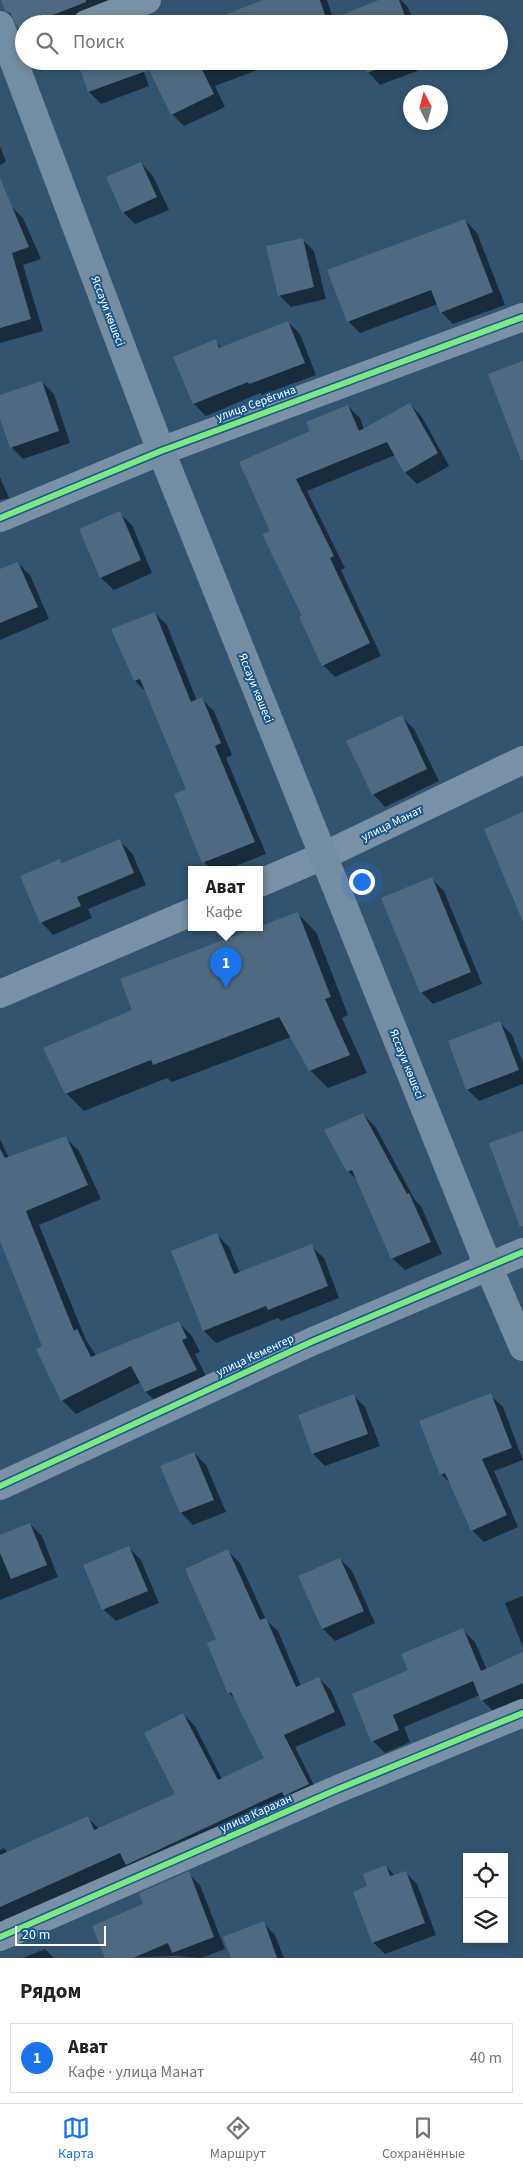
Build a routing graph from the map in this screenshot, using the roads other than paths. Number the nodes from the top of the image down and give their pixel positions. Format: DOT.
graph roads {
  1 [pos="147,0"];
  2 [pos="109,15"];
  3 [pos="0,26"];
  4 [pos="11,53"];
  5 [pos="17,70"];
  6 [pos="523,317"];
  7 [pos="161,450"];
  8 [pos="0,518"];
  9 [pos="523,760"];
  10 [pos="324,856"];
  11 [pos="263,882"];
  12 [pos="188,914"];
  13 [pos="0,994"];
  14 [pos="523,1252"];
  15 [pos="488,1266"];
  16 [pos="523,1347"];
  17 [pos="0,1486"];
  18 [pos="523,1713"];
  19 [pos="0,1937"];
  1 -- 2 [label="street"];
  3 -- 4 [label="main road, Яссауи көшесі"];
  5 -- 7 [label="main road, Яссауи көшесі"];
  6 -- 7 [label="street, улица Серёгина"];
  7 -- 8 [label="street, улица Серёгина"];
  7 -- 10 [label="main road, Яссауи көшесі"];
  9 -- 10 [label="street, улица Манат"];
  10 -- 11 [label="street, улица Манат"];
  10 -- 15 [label="main road, Яссауи көшесі"];
  12 -- 13 [label="street"];
  14 -- 15 [label="street, улица Кеменгер"];
  15 -- 16 [label="main road, Яссауи көшесі"];
  15 -- 17 [label="street, улица Кеменгер"];
  18 -- 19 [label="street, улица Карахан"];
}
